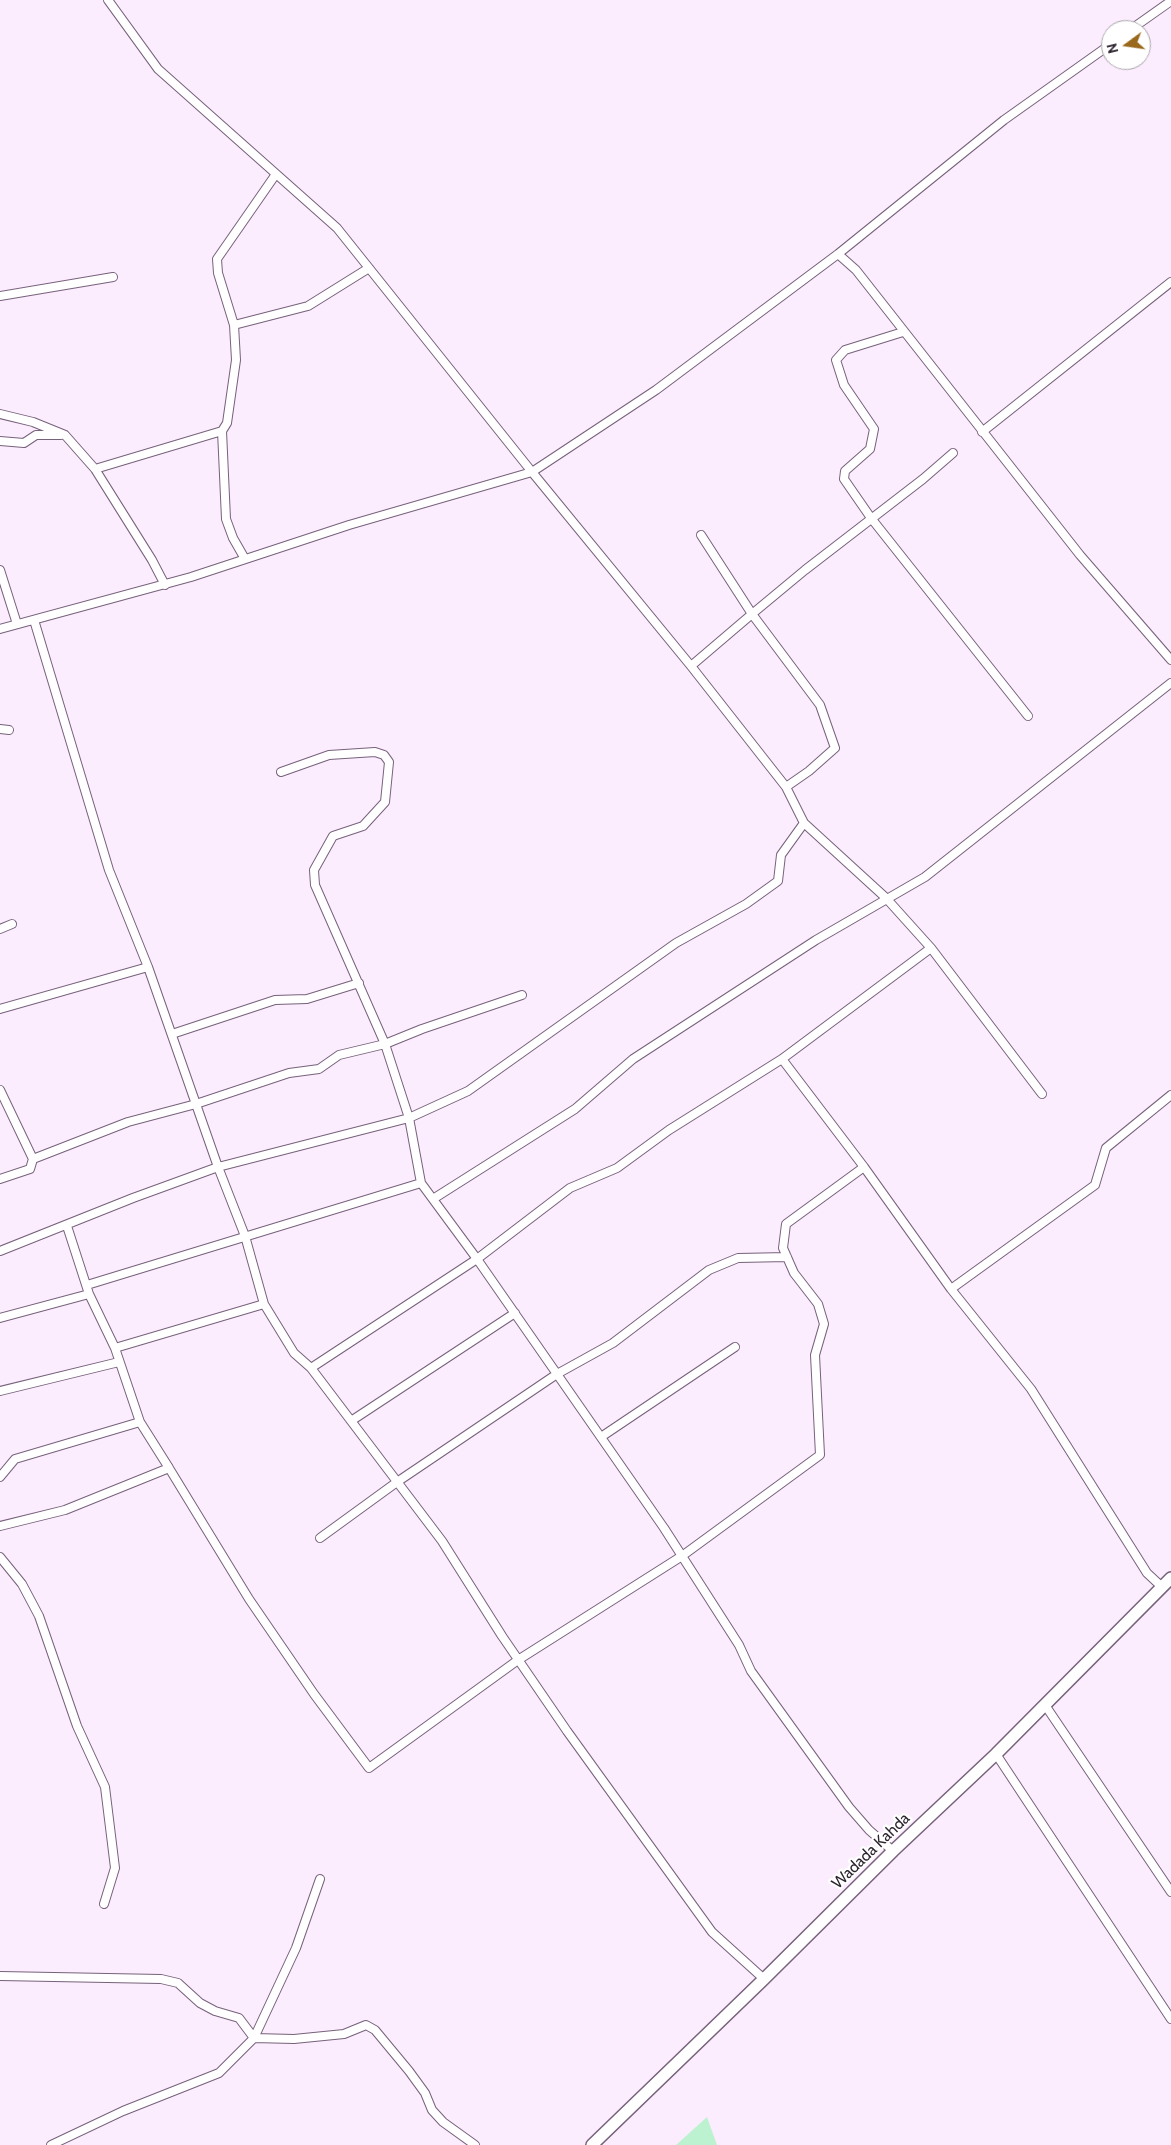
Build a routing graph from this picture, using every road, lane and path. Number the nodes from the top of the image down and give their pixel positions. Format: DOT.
graph roads {
  1 [pos="108,0"];
  2 [pos="1171,0"];
  3 [pos="1144,20"];
  4 [pos="1101,51"];
  5 [pos="276,174"];
  6 [pos="838,254"];
  7 [pos="369,268"];
  8 [pos="113,277"];
  9 [pos="1171,282"];
  10 [pos="0,296"];
  11 [pos="234,326"];
  12 [pos="903,332"];
  13 [pos="0,414"];
  14 [pos="222,431"];
  15 [pos="982,432"];
  16 [pos="65,435"];
  17 [pos="0,441"];
  18 [pos="953,453"];
  19 [pos="95,469"];
  20 [pos="532,472"];
  21 [pos="871,518"];
  22 [pos="701,535"];
  23 [pos="245,560"];
  24 [pos="0,570"];
  25 [pos="165,585"];
  26 [pos="752,614"];
  27 [pos="34,620"];
  28 [pos="17,624"];
  29 [pos="0,629"];
  30 [pos="1171,660"];
  31 [pos="691,666"];
  32 [pos="1171,683"];
  33 [pos="1028,716"];
  34 [pos="0,729"];
  35 [pos="9,730"];
  36 [pos="282,772"];
  37 [pos="786,787"];
  38 [pos="804,823"];
  39 [pos="886,898"];
  40 [pos="12,924"];
  41 [pos="0,929"];
  42 [pos="931,948"];
  43 [pos="148,967"];
  44 [pos="358,983"];
  45 [pos="522,995"];
  46 [pos="0,1009"];
  47 [pos="172,1034"];
  48 [pos="385,1044"];
  49 [pos="782,1059"];
  50 [pos="0,1090"];
  51 [pos="1042,1094"];
  52 [pos="1171,1095"];
  53 [pos="196,1104"];
  54 [pos="409,1118"];
  55 [pos="33,1159"];
  56 [pos="218,1167"];
  57 [pos="864,1167"];
  58 [pos="0,1180"];
  59 [pos="421,1183"];
  60 [pos="433,1199"];
  61 [pos="67,1226"];
  62 [pos="245,1236"];
  63 [pos="0,1252"];
  64 [pos="787,1257"];
  65 [pos="478,1259"];
  66 [pos="86,1285"];
  67 [pos="951,1289"];
  68 [pos="89,1294"];
  69 [pos="264,1304"];
  70 [pos="515,1313"];
  71 [pos="0,1318"];
  72 [pos="735,1347"];
  73 [pos="115,1348"];
  74 [pos="119,1362"];
  75 [pos="311,1368"];
  76 [pos="557,1374"];
  77 [pos="0,1391"];
  78 [pos="352,1421"];
  79 [pos="140,1422"];
  80 [pos="601,1437"];
  81 [pos="168,1468"];
  82 [pos="0,1477"];
  83 [pos="397,1482"];
  84 [pos="0,1526"];
  85 [pos="320,1538"];
  86 [pos="682,1556"];
  87 [pos="0,1557"];
  88 [pos="1171,1578"];
  89 [pos="1162,1587"];
  90 [pos="518,1660"];
  91 [pos="1046,1705"];
  92 [pos="996,1754"];
  93 [pos="893,1851"];
  94 [pos="320,1879"];
  95 [pos="1171,1892"];
  96 [pos="104,1904"];
  97 [pos="0,1976"];
  98 [pos="764,1979"];
  99 [pos="1171,2019"];
  100 [pos="254,2038"];
  101 [pos="51,2145"];
  102 [pos="475,2145"];
  103 [pos="592,2145"];
  1 -- 5 [label="street"];
  2 -- 3 [label="street"];
  4 -- 6 [label="street"];
  5 -- 7 [label="street"];
  5 -- 11 [label="street"];
  6 -- 12 [label="street"];
  6 -- 20 [label="street"];
  7 -- 11 [label="street"];
  7 -- 20 [label="street"];
  8 -- 10 [label="street"];
  9 -- 15 [label="street"];
  11 -- 14 [label="street"];
  12 -- 15 [label="street"];
  12 -- 21 [label="street"];
  13 -- 16 [label="street"];
  14 -- 19 [label="street"];
  14 -- 23 [label="street"];
  15 -- 30 [label="street"];
  16 -- 17 [label="street"];
  16 -- 19 [label="street"];
  18 -- 21 [label="street"];
  19 -- 25 [label="street"];
  20 -- 23 [label="street"];
  20 -- 31 [label="street"];
  21 -- 26 [label="street"];
  21 -- 33 [label="street"];
  22 -- 26 [label="street"];
  23 -- 25 [label="street"];
  24 -- 28 [label="street"];
  25 -- 27 [label="street"];
  26 -- 31 [label="street"];
  26 -- 37 [label="street"];
  27 -- 28 [label="street"];
  27 -- 43 [label="street"];
  28 -- 29 [label="street"];
  31 -- 37 [label="street"];
  32 -- 39 [label="street"];
  34 -- 35 [label="street"];
  36 -- 44 [label="street"];
  37 -- 38 [label="street"];
  38 -- 39 [label="street"];
  38 -- 54 [label="street"];
  39 -- 42 [label="street"];
  39 -- 60 [label="street"];
  40 -- 41 [label="street"];
  42 -- 49 [label="street"];
  42 -- 51 [label="street"];
  43 -- 46 [label="street"];
  43 -- 47 [label="street"];
  44 -- 47 [label="street"];
  44 -- 48 [label="street"];
  45 -- 48 [label="street"];
  47 -- 53 [label="street"];
  48 -- 53 [label="street"];
  48 -- 54 [label="street"];
  49 -- 57 [label="street"];
  49 -- 65 [label="street"];
  50 -- 55 [label="street"];
  52 -- 67 [label="street"];
  53 -- 55 [label="street"];
  53 -- 56 [label="street"];
  54 -- 56 [label="street"];
  54 -- 59 [label="street"];
  55 -- 58 [label="street"];
  56 -- 61 [label="street"];
  56 -- 62 [label="street"];
  57 -- 64 [label="street"];
  57 -- 67 [label="street"];
  59 -- 60 [label="street"];
  59 -- 62 [label="street"];
  60 -- 65 [label="street"];
  61 -- 63 [label="street"];
  61 -- 66 [label="street"];
  62 -- 66 [label="street"];
  62 -- 69 [label="street"];
  64 -- 76 [label="street"];
  64 -- 86 [label="street"];
  65 -- 70 [label="street"];
  65 -- 75 [label="street"];
  66 -- 68 [label="street"];
  67 -- 89 [label="street"];
  68 -- 71 [label="street"];
  68 -- 73 [label="street"];
  69 -- 73 [label="street"];
  69 -- 75 [label="street"];
  70 -- 76 [label="street"];
  70 -- 78 [label="street"];
  72 -- 80 [label="street"];
  73 -- 74 [label="street"];
  74 -- 77 [label="street"];
  74 -- 79 [label="street"];
  75 -- 78 [label="street"];
  76 -- 80 [label="street"];
  76 -- 83 [label="street"];
  78 -- 83 [label="street"];
  79 -- 81 [label="street"];
  79 -- 82 [label="street"];
  80 -- 86 [label="street"];
  81 -- 84 [label="street"];
  81 -- 90 [label="street"];
  83 -- 85 [label="street"];
  83 -- 90 [label="street"];
  86 -- 90 [label="street"];
  86 -- 93 [label="street"];
  87 -- 96 [label="street"];
  88 -- 89 [label="main road, Wadada Kahda"];
  89 -- 91 [label="main road, Wadada Kahda"];
  90 -- 98 [label="street"];
  91 -- 92 [label="main road, Wadada Kahda"];
  91 -- 95 [label="street"];
  92 -- 93 [label="main road, Wadada Kahda"];
  92 -- 99 [label="street"];
  93 -- 98 [label="main road, Wadada Kahda"];
  94 -- 100 [label="street"];
  97 -- 100 [label="street"];
  98 -- 103 [label="main road, Wadada Kahda"];
  100 -- 101 [label="street"];
  100 -- 102 [label="street"];
}
